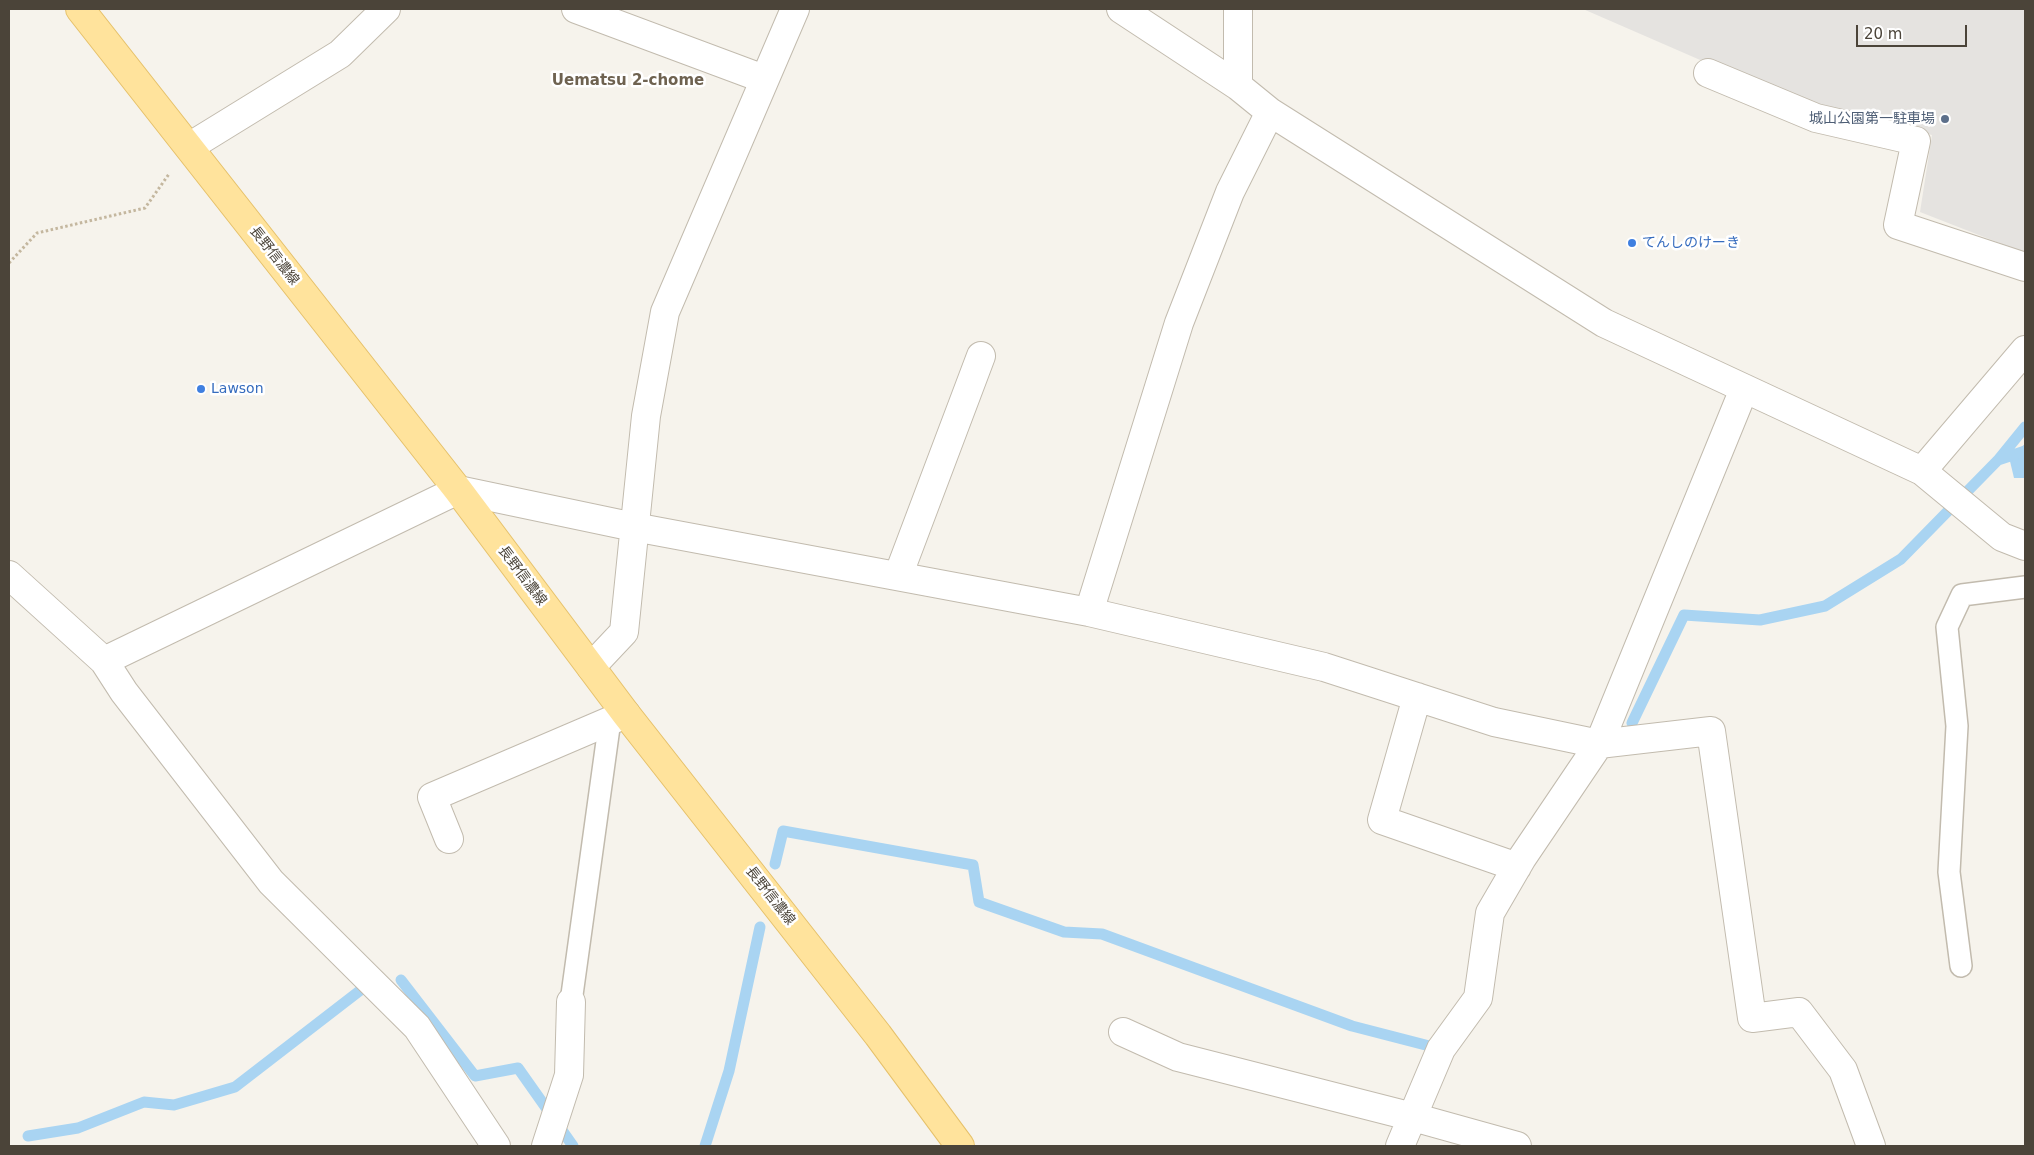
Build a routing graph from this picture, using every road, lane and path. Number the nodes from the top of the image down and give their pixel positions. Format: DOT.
graph roads {
  1 [pos="80,9"];
  2 [pos="386,9"];
  3 [pos="576,9"];
  4 [pos="795,9"];
  5 [pos="1121,9"];
  6 [pos="1238,9"];
  7 [pos="1708,73"];
  8 [pos="764,79"];
  9 [pos="1238,86"];
  10 [pos="1270,112"];
  11 [pos="189,147"];
  12 [pos="9,263"];
  13 [pos="2025,267"];
  14 [pos="2025,350"];
  15 [pos="980,356"];
  16 [pos="1744,389"];
  17 [pos="1922,471"];
  18 [pos="458,490"];
  19 [pos="634,527"];
  20 [pos="2025,546"];
  21 [pos="9,575"];
  22 [pos="898,576"];
  23 [pos="2025,588"];
  24 [pos="1089,612"];
  25 [pos="104,661"];
  26 [pos="591,667"];
  27 [pos="1417,697"];
  28 [pos="618,717"];
  29 [pos="1599,744"];
  30 [pos="449,839"];
  31 [pos="1516,867"];
  32 [pos="1961,966"];
  33 [pos="571,1002"];
  34 [pos="1123,1032"];
  35 [pos="1413,1117"];
  36 [pos="496,1146"];
  37 [pos="546,1146"];
  38 [pos="960,1146"];
  39 [pos="1400,1146"];
  40 [pos="1518,1146"];
  41 [pos="1871,1146"];
  1 -- 11 [label="main road, 長野信濃線"];
  2 -- 11 [label="street"];
  3 -- 8 [label="street"];
  4 -- 8 [label="street"];
  5 -- 9 [label="street"];
  6 -- 9 [label="street"];
  7 -- 13 [label="street"];
  8 -- 19 [label="street"];
  9 -- 10 [label="street"];
  10 -- 16 [label="street"];
  10 -- 24 [label="street"];
  11 -- 12 [label="path"];
  11 -- 18 [label="main road, 長野信濃線"];
  14 -- 17 [label="street"];
  15 -- 22 [label="street"];
  16 -- 17 [label="street"];
  16 -- 29 [label="street"];
  17 -- 20 [label="street"];
  18 -- 19 [label="street"];
  18 -- 25 [label="street"];
  18 -- 26 [label="main road, 長野信濃線"];
  19 -- 22 [label="street"];
  19 -- 26 [label="street"];
  21 -- 25 [label="street"];
  22 -- 24 [label="street"];
  23 -- 32 [label="lane"];
  24 -- 27 [label="street"];
  25 -- 36 [label="street"];
  26 -- 28 [label="main road, 長野信濃線"];
  27 -- 29 [label="street"];
  27 -- 31 [label="street"];
  28 -- 30 [label="street"];
  28 -- 33 [label="lane"];
  28 -- 38 [label="main road, 長野信濃線"];
  29 -- 31 [label="street"];
  29 -- 41 [label="street"];
  31 -- 35 [label="street"];
  33 -- 37 [label="street"];
  34 -- 35 [label="street"];
  35 -- 39 [label="street"];
  35 -- 40 [label="street"];
}
